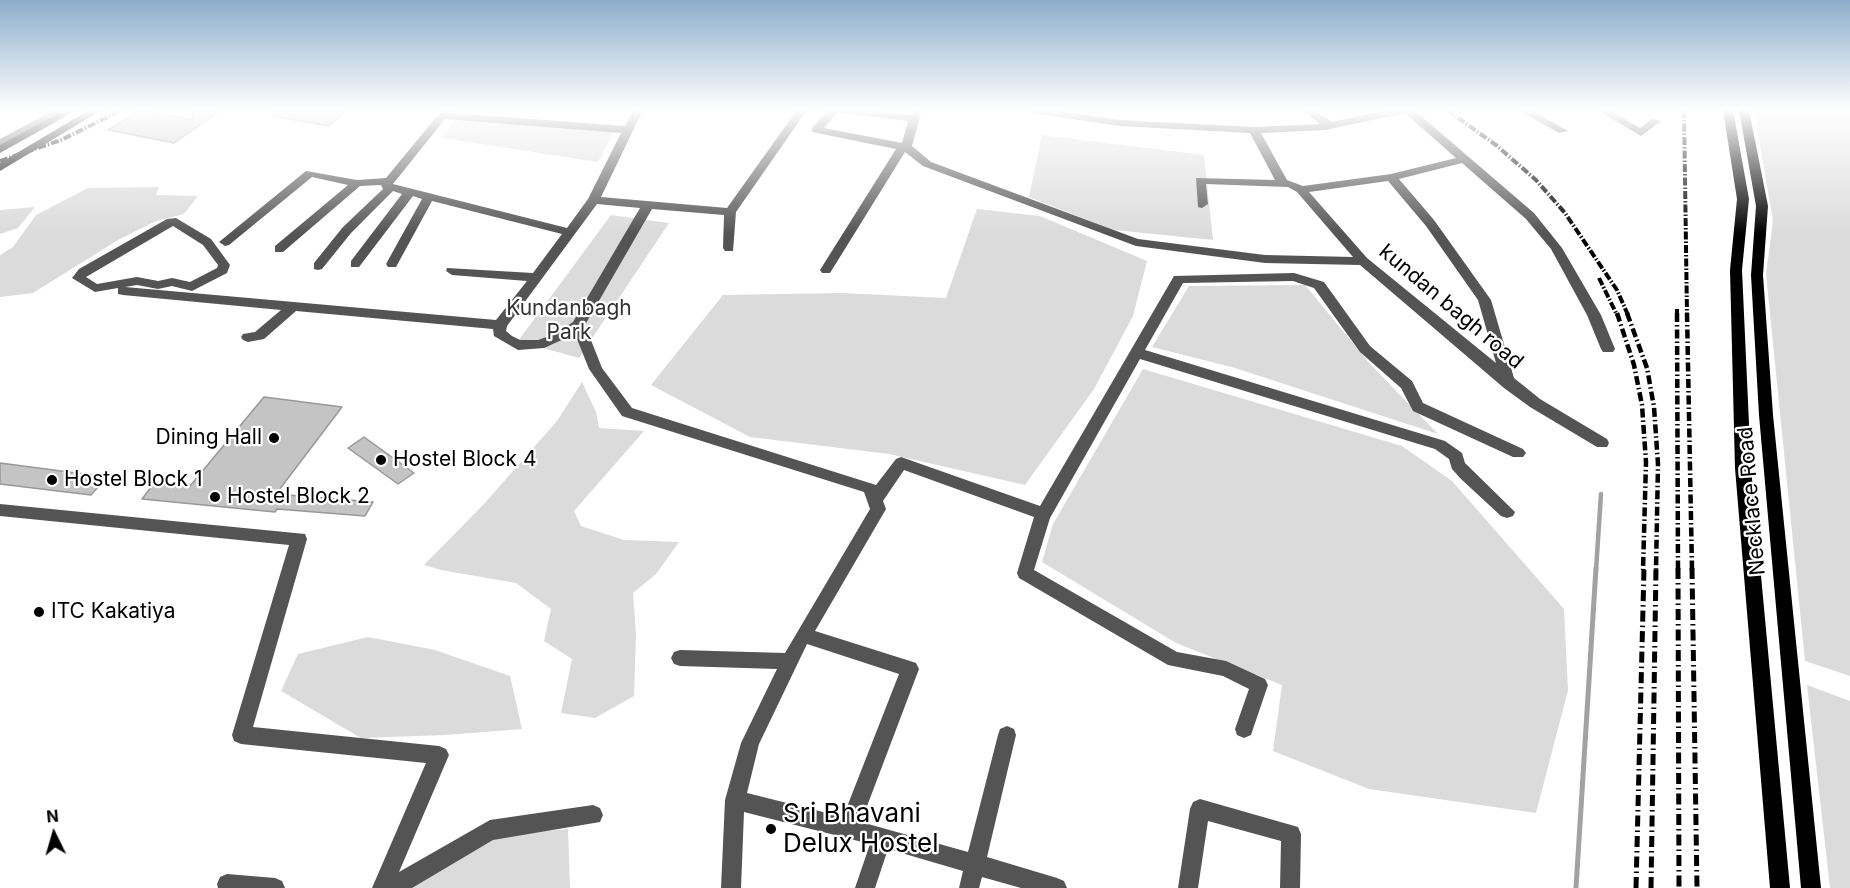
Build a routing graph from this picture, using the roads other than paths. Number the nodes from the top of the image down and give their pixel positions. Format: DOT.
graph roads {
  1 [pos="13,151"];
  2 [pos="28,151"];
  3 [pos="416,151"];
  4 [pos="618,151"];
  5 [pos="773,151"];
  6 [pos="902,151"];
  7 [pos="911,151"];
  8 [pos="1268,151"];
  9 [pos="1456,151"];
  10 [pos="1735,151"];
  11 [pos="1752,151"];
  12 [pos="0,159"];
  13 [pos="1465,159"];
  14 [pos="0,168"];
  15 [pos="1391,177"];
  16 [pos="357,183"];
  17 [pos="391,184"];
  18 [pos="1291,186"];
  19 [pos="409,193"];
  20 [pos="428,198"];
  21 [pos="594,200"];
  22 [pos="1202,204"];
  23 [pos="648,205"];
  24 [pos="730,212"];
  25 [pos="567,232"];
  26 [pos="225,242"];
  27 [pos="729,248"];
  28 [pos="279,249"];
  29 [pos="1362,261"];
  30 [pos="355,264"];
  31 [pos="392,264"];
  32 [pos="318,266"];
  33 [pos="826,270"];
  34 [pos="452,271"];
  35 [pos="534,278"];
  36 [pos="137,281"];
  37 [pos="291,308"];
  38 [pos="500,325"];
  39 [pos="578,325"];
  40 [pos="248,337"];
  41 [pos="1608,349"];
  42 [pos="1138,353"];
  43 [pos="1509,384"];
  44 [pos="1740,408"];
  45 [pos="1766,415"];
  46 [pos="1602,443"];
  47 [pos="1742,444"];
  48 [pos="1769,452"];
  49 [pos="1518,453"];
  50 [pos="876,498"];
  51 [pos="0,510"];
  52 [pos="1507,512"];
  53 [pos="1044,514"];
  54 [pos="803,634"];
  55 [pos="680,658"];
  56 [pos="790,661"];
  57 [pos="1244,729"];
  58 [pos="1007,735"];
  59 [pos="735,800"];
  60 [pos="593,815"];
  61 [pos="849,828"];
  62 [pos="882,837"];
  63 [pos="974,864"];
  64 [pos="226,884"];
  65 [pos="275,888"];
  66 [pos="382,888"];
  67 [pos="392,888"];
  68 [pos="731,888"];
  69 [pos="865,888"];
  70 [pos="969,888"];
  71 [pos="1057,888"];
  72 [pos="1188,888"];
  73 [pos="1290,888"];
  74 [pos="1780,888"];
  75 [pos="1811,888"];
  1 -- 12 [label="main road"];
  2 -- 14 [label="main road"];
  3 -- 17 [label="street"];
  4 -- 21 [label="street"];
  5 -- 24 [label="street"];
  6 -- 33 [label="street"];
  7 -- 29 [label="street"];
  8 -- 18 [label="street, kundan bagh road"];
  9 -- 13 [label="street"];
  10 -- 44 [label="main road, Necklace Road"];
  11 -- 45 [label="main road, Necklace Road"];
  13 -- 15 [label="street"];
  13 -- 41 [label="street"];
  15 -- 18 [label="street"];
  15 -- 43 [label="street"];
  16 -- 17 [label="street"];
  16 -- 26 [label="street"];
  16 -- 28 [label="street"];
  17 -- 19 [label="street"];
  17 -- 32 [label="street"];
  18 -- 22 [label="street"];
  18 -- 29 [label="street, kundan bagh road"];
  19 -- 20 [label="street"];
  19 -- 30 [label="street"];
  20 -- 25 [label="street"];
  20 -- 31 [label="street"];
  21 -- 23 [label="street"];
  21 -- 25 [label="street"];
  23 -- 24 [label="street"];
  23 -- 39 [label="street"];
  24 -- 27 [label="street"];
  25 -- 35 [label="street"];
  29 -- 43 [label="street, kundan bagh road"];
  34 -- 35 [label="street"];
  35 -- 38 [label="street"];
  36 -- 36 [label="street"];
  36 -- 37 [label="street"];
  37 -- 38 [label="street"];
  37 -- 40 [label="street"];
  38 -- 39 [label="street"];
  39 -- 50 [label="street"];
  42 -- 49 [label="street"];
  42 -- 52 [label="street"];
  42 -- 53 [label="street"];
  43 -- 46 [label="street, kundan bagh road"];
  44 -- 45 [label="main road"];
  44 -- 47 [label="main road, Necklace Road"];
  45 -- 48 [label="main road, Necklace Road"];
  47 -- 48 [label="main road"];
  47 -- 74 [label="main road, Necklace Road"];
  48 -- 75 [label="main road, Necklace Road"];
  50 -- 53 [label="street"];
  50 -- 54 [label="street"];
  51 -- 66 [label="street"];
  53 -- 57 [label="street"];
  54 -- 56 [label="street"];
  54 -- 61 [label="street"];
  55 -- 56 [label="street"];
  56 -- 59 [label="street"];
  58 -- 63 [label="street"];
  59 -- 61 [label="street"];
  59 -- 68 [label="street"];
  60 -- 67 [label="street"];
  61 -- 62 [label="street"];
  62 -- 63 [label="street"];
  62 -- 69 [label="street"];
  63 -- 70 [label="street"];
  63 -- 71 [label="street"];
  64 -- 65 [label="street"];
  72 -- 73 [label="street"];
}
